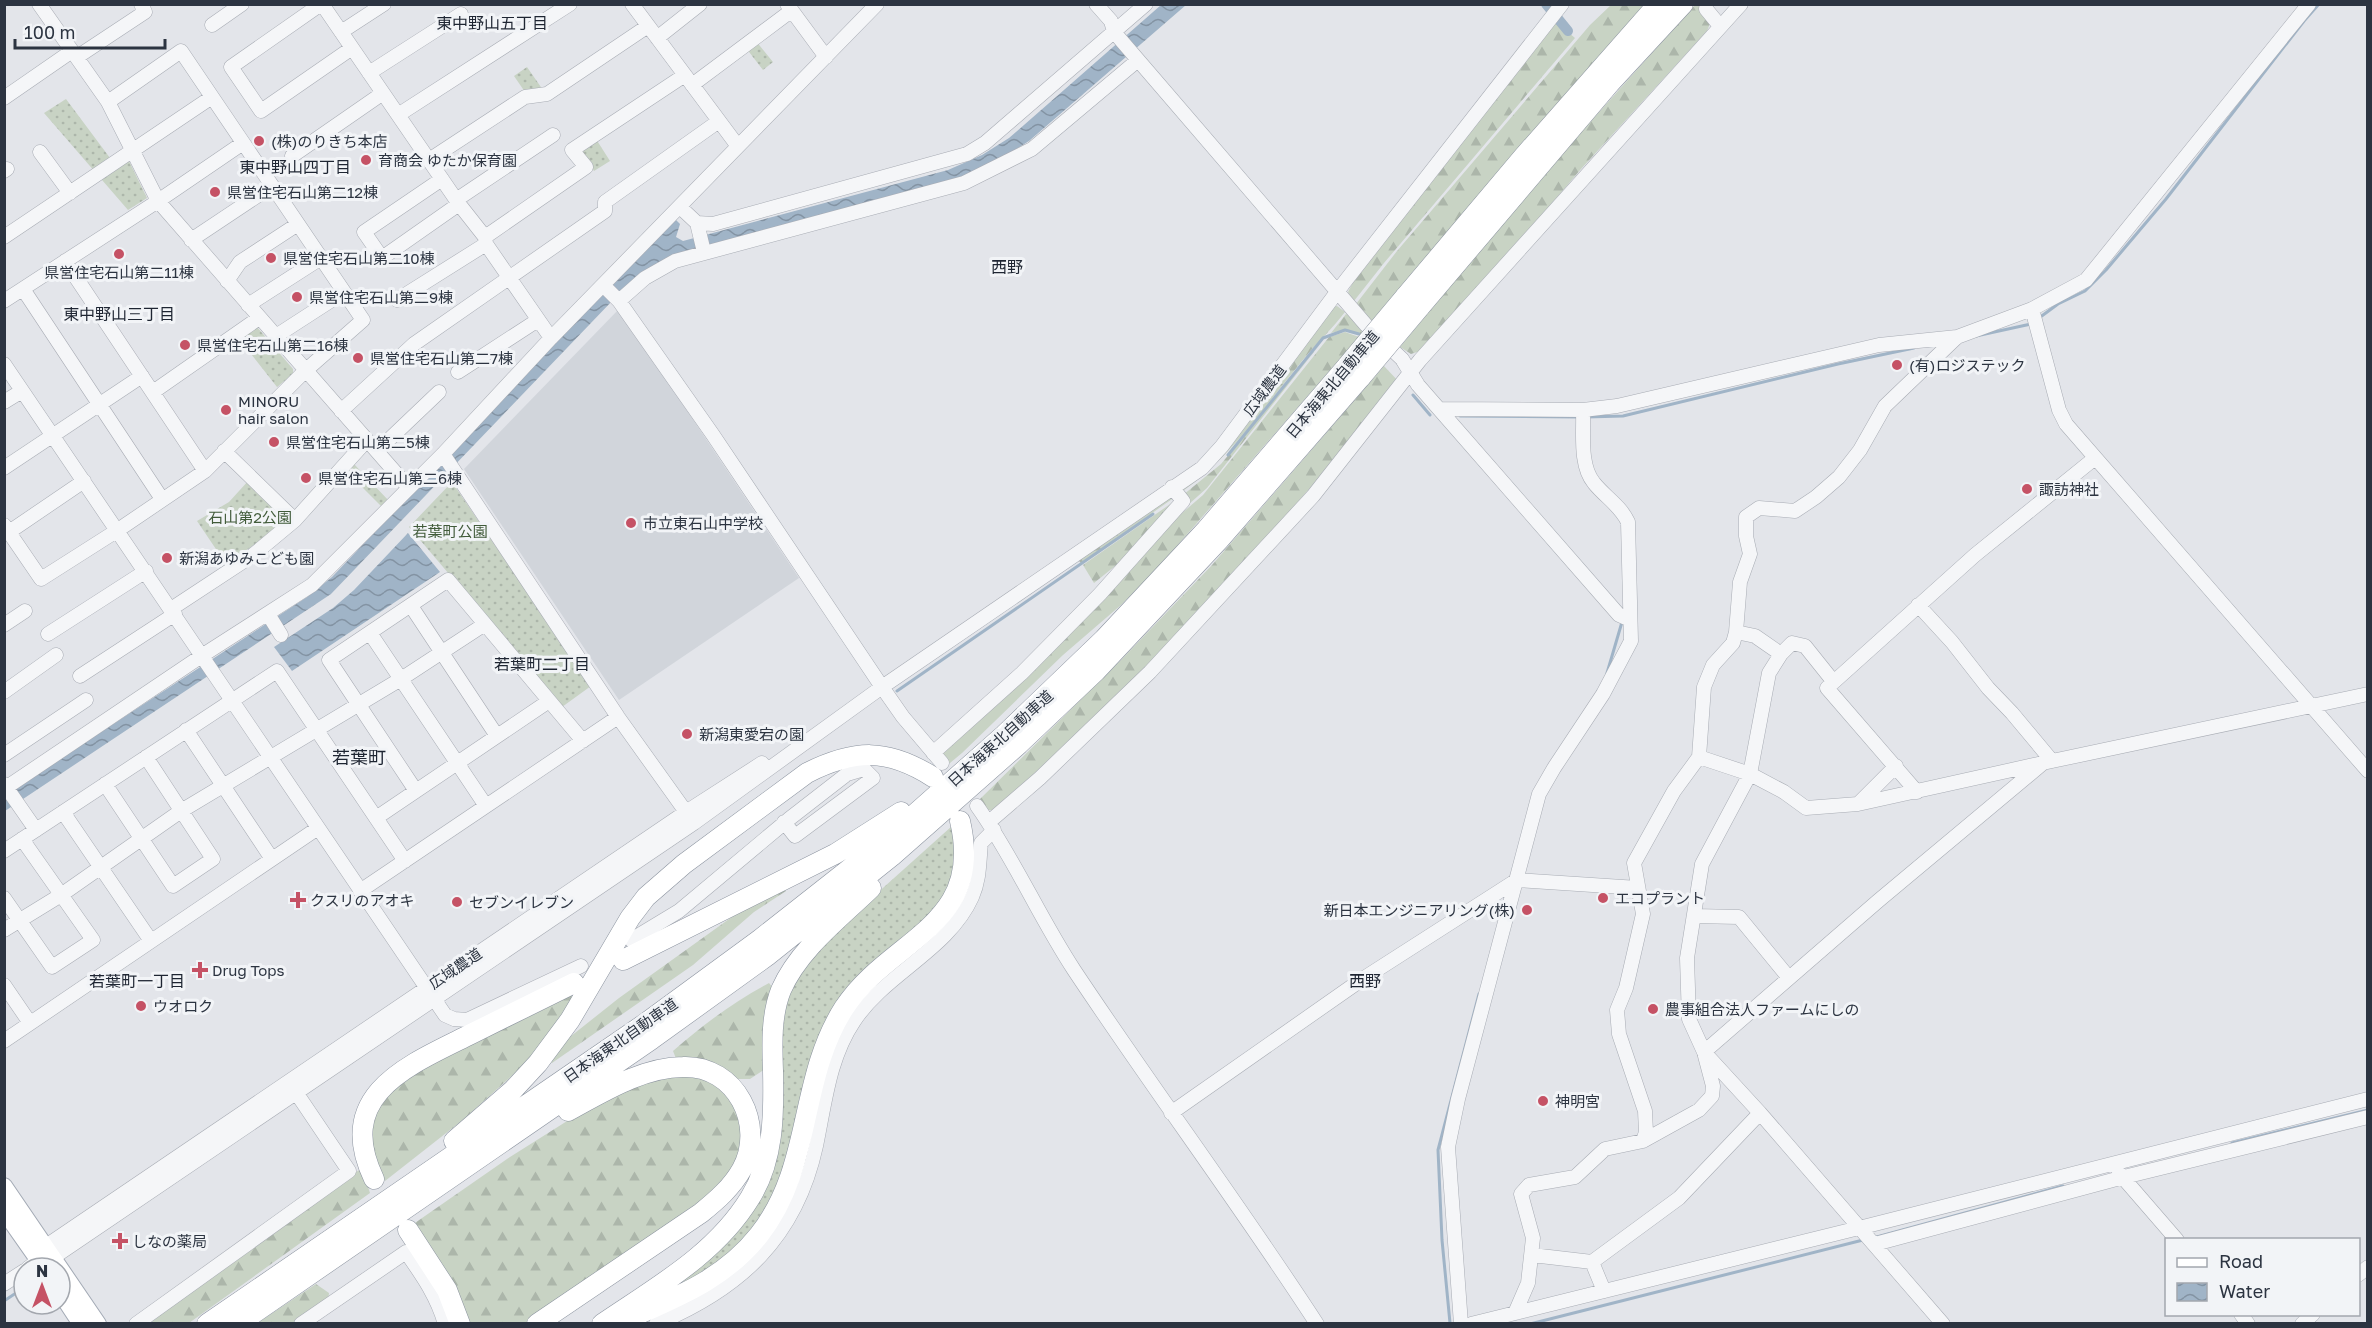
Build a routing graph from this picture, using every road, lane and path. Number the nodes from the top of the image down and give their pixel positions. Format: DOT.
graph roads {
  1 [pos="39,4"];
  2 [pos="141,4"];
  3 [pos="242,4"];
  4 [pos="322,4"];
  5 [pos="384,4"];
  6 [pos="570,4"];
  7 [pos="632,4"];
  8 [pos="700,4"];
  9 [pos="877,4"];
  10 [pos="1096,4"];
  11 [pos="1146,4"];
  12 [pos="1562,4"];
  13 [pos="1658,4"];
  14 [pos="1683,4"];
  15 [pos="1741,4"];
  16 [pos="2309,4"];
  17 [pos="789,8"];
  18 [pos="1706,9"];
  19 [pos="461,14"];
  20 [pos="212,25"];
  21 [pos="1720,26"];
  22 [pos="341,32"];
  23 [pos="652,32"];
  24 [pos="1116,35"];
  25 [pos="352,48"];
  26 [pos="74,54"];
  27 [pos="826,57"];
  28 [pos="1137,58"];
  29 [pos="369,73"];
  30 [pos="689,80"];
  31 [pos="383,93"];
  32 [pos="212,97"];
  33 [pos="4,98"];
  34 [pos="108,102"];
  35 [pos="398,115"];
  36 [pos="719,121"];
  37 [pos="553,135"];
  38 [pos="243,142"];
  39 [pos="737,145"];
  40 [pos="133,150"];
  41 [pos="40,152"];
  42 [pos="292,156"];
  43 [pos="429,160"];
  44 [pos="951,165"];
  45 [pos="442,179"];
  46 [pos="962,181"];
  47 [pos="272,186"];
  48 [pos="70,192"];
  49 [pos="827,196"];
  50 [pos="158,201"];
  51 [pos="458,202"];
  52 [pos="681,208"];
  53 [pos="840,214"];
  54 [pos="298,224"];
  55 [pos="698,229"];
  56 [pos="4,237"];
  57 [pos="191,240"];
  58 [pos="485,240"];
  59 [pos="704,251"];
  60 [pos="321,258"];
  61 [pos="65,261"];
  62 [pos="509,277"];
  63 [pos="227,281"];
  64 [pos="605,286"];
  65 [pos="23,289"];
  66 [pos="1338,291"];
  67 [pos="344,292"];
  68 [pos="397,300"];
  69 [pos="618,300"];
  70 [pos="4,301"];
  71 [pos="1412,303"];
  72 [pos="248,305"];
  73 [pos="2032,309"];
  74 [pos="259,318"];
  75 [pos="538,320"];
  76 [pos="276,336"];
  77 [pos="1957,337"];
  78 [pos="551,338"];
  79 [pos="4,364"];
  80 [pos="305,371"];
  81 [pos="1355,371"];
  82 [pos="458,372"];
  83 [pos="1412,373"];
  84 [pos="142,376"];
  85 [pos="22,391"];
  86 [pos="153,392"];
  87 [pos="439,392"];
  88 [pos="4,402"];
  89 [pos="98,404"];
  90 [pos="1439,409"];
  91 [pos="1583,410"];
  92 [pos="340,411"];
  93 [pos="52,435"];
  94 [pos="367,440"];
  95 [pos="224,451"];
  96 [pos="377,452"];
  97 [pos="443,454"];
  98 [pos="2094,458"];
  99 [pos="4,468"];
  100 [pos="205,471"];
  101 [pos="84,481"];
  102 [pos="1172,487"];
  103 [pos="409,488"];
  104 [pos="162,500"];
  105 [pos="295,520"];
  106 [pos="7,529"];
  107 [pos="118,530"];
  108 [pos="146,571"];
  109 [pos="411,606"];
  110 [pos="1918,606"];
  111 [pos="25,611"];
  112 [pos="173,611"];
  113 [pos="268,614"];
  114 [pos="1630,620"];
  115 [pos="484,624"];
  116 [pos="4,625"];
  117 [pos="1736,632"];
  118 [pos="370,633"];
  119 [pos="48,634"];
  120 [pos="281,635"];
  121 [pos="1104,639"];
  122 [pos="441,652"];
  123 [pos="1781,654"];
  124 [pos="56,655"];
  125 [pos="202,656"];
  126 [pos="80,676"];
  127 [pos="401,679"];
  128 [pos="1833,681"];
  129 [pos="882,687"];
  130 [pos="4,692"];
  131 [pos="2367,694"];
  132 [pos="86,700"];
  133 [pos="232,700"];
  134 [pos="549,701"];
  135 [pos="359,705"];
  136 [pos="2311,706"];
  137 [pos="618,717"];
  138 [pos="316,729"];
  139 [pos="186,730"];
  140 [pos="497,736"];
  141 [pos="583,741"];
  142 [pos="1019,744"];
  143 [pos="4,755"];
  144 [pos="146,757"];
  145 [pos="271,757"];
  146 [pos="1699,757"];
  147 [pos="2047,762"];
  148 [pos="457,763"];
  149 [pos="936,764"];
  150 [pos="1896,766"];
  151 [pos="2367,771"];
  152 [pos="1750,774"];
  153 [pos="105,784"];
  154 [pos="223,786"];
  155 [pos="5,787"];
  156 [pos="416,791"];
  157 [pos="1917,792"];
  158 [pos="1858,804"];
  159 [pos="486,806"];
  160 [pos="977,806"];
  161 [pos="181,811"];
  162 [pos="63,812"];
  163 [pos="376,818"];
  164 [pos="690,818"];
  165 [pos="960,821"];
  166 [pos="784,822"];
  167 [pos="992,826"];
  168 [pos="318,828"];
  169 [pos="36,830"];
  170 [pos="22,839"];
  171 [pos="141,840"];
  172 [pos="4,851"];
  173 [pos="272,859"];
  174 [pos="405,861"];
  175 [pos="101,868"];
  176 [pos="1516,880"];
  177 [pos="1638,888"];
  178 [pos="360,891"];
  179 [pos="61,895"];
  180 [pos="4,898"];
  181 [pos="1694,916"];
  182 [pos="20,921"];
  183 [pos="4,930"];
  184 [pos="631,940"];
  185 [pos="151,941"];
  186 [pos="623,960"];
  187 [pos="578,974"];
  188 [pos="1789,978"];
  189 [pos="4,984"];
  190 [pos="426,987"];
  191 [pos="435,1000"];
  192 [pos="30,1023"];
  193 [pos="4,1041"];
  194 [pos="1704,1052"];
  195 [pos="292,1087"];
  196 [pos="2365,1104"];
  197 [pos="1171,1113"];
  198 [pos="1760,1113"];
  199 [pos="2367,1117"];
  200 [pos="1643,1141"];
  201 [pos="2108,1164"];
  202 [pos="2124,1177"];
  203 [pos="374,1179"];
  204 [pos="4,1186"];
  205 [pos="4,1211"];
  206 [pos="1859,1228"];
  207 [pos="408,1230"];
  208 [pos="2176,1238"];
  209 [pos="1875,1244"];
  210 [pos="1532,1255"];
  211 [pos="39,1256"];
  212 [pos="40,1256"];
  213 [pos="48,1256"];
  214 [pos="314,1262"];
  215 [pos="1592,1262"];
  216 [pos="1604,1291"];
  217 [pos="72,1294"];
  218 [pos="72,1310"];
  219 [pos="1515,1313"];
  220 [pos="81,1323"];
  221 [pos="98,1323"];
  222 [pos="136,1323"];
  223 [pos="207,1323"];
  224 [pos="238,1323"];
  225 [pos="301,1323"];
  226 [pos="445,1323"];
  227 [pos="459,1323"];
  228 [pos="537,1323"];
  229 [pos="602,1323"];
  230 [pos="617,1323"];
  231 [pos="656,1323"];
  232 [pos="1317,1323"];
  233 [pos="1461,1323"];
  234 [pos="1471,1323"];
  235 [pos="1943,1323"];
  1 -- 26 [label="street"];
  2 -- 26 [label="street"];
  3 -- 20 [label="street"];
  4 -- 22 [label="street"];
  4 -- 25 [label="street"];
  5 -- 22 [label="street"];
  6 -- 35 [label="street"];
  7 -- 23 [label="street"];
  8 -- 23 [label="street"];
  9 -- 27 [label="street"];
  10 -- 24 [label="street"];
  11 -- 24 [label="street"];
  12 -- 66 [label="street, 広域農道"];
  13 -- 71 [label="highway, 日本海東北自動車道"];
  14 -- 71 [label="highway, 日本海東北自動車道"];
  15 -- 21 [label="street"];
  16 -- 73 [label="street"];
  17 -- 27 [label="street"];
  17 -- 30 [label="street"];
  18 -- 21 [label="street"];
  19 -- 29 [label="street"];
  21 -- 83 [label="street"];
  22 -- 25 [label="street"];
  23 -- 30 [label="street"];
  23 -- 43 [label="street"];
  24 -- 28 [label="street"];
  24 -- 49 [label="street"];
  25 -- 29 [label="street"];
  26 -- 33 [label="street"];
  26 -- 34 [label="street"];
  27 -- 39 [label="street"];
  28 -- 53 [label="street"];
  28 -- 66 [label="street"];
  29 -- 31 [label="street"];
  30 -- 36 [label="street"];
  30 -- 58 [label="street"];
  31 -- 35 [label="street"];
  31 -- 42 [label="street"];
  32 -- 34 [label="street"];
  32 -- 38 [label="street"];
  32 -- 40 [label="street"];
  34 -- 40 [label="street"];
  35 -- 43 [label="street"];
  36 -- 39 [label="street"];
  36 -- 62 [label="street"];
  37 -- 51 [label="street"];
  38 -- 47 [label="street"];
  38 -- 50 [label="street"];
  39 -- 52 [label="street"];
  40 -- 48 [label="street"];
  40 -- 50 [label="street"];
  41 -- 48 [label="street"];
  43 -- 45 [label="street"];
  44 -- 46 [label="street"];
  45 -- 51 [label="street"];
  45 -- 51 [label="street"];
  47 -- 54 [label="street"];
  47 -- 57 [label="street"];
  48 -- 56 [label="street"];
  49 -- 53 [label="street"];
  49 -- 55 [label="street"];
  50 -- 57 [label="street"];
  50 -- 61 [label="street"];
  51 -- 58 [label="street"];
  52 -- 55 [label="street"];
  52 -- 64 [label="street"];
  53 -- 59 [label="street"];
  54 -- 60 [label="street"];
  54 -- 63 [label="street"];
  55 -- 59 [label="street"];
  57 -- 63 [label="street"];
  58 -- 62 [label="street"];
  58 -- 68 [label="street"];
  59 -- 69 [label="street"];
  60 -- 67 [label="street"];
  60 -- 72 [label="street"];
  61 -- 65 [label="street"];
  61 -- 84 [label="street"];
  62 -- 75 [label="street"];
  62 -- 92 [label="street"];
  63 -- 72 [label="street"];
  64 -- 69 [label="street"];
  64 -- 78 [label="street"];
  65 -- 70 [label="street"];
  65 -- 89 [label="street"];
  66 -- 83 [label="street"];
  66 -- 102 [label="street, 広域農道"];
  67 -- 76 [label="street"];
  67 -- 80 [label="street"];
  69 -- 129 [label="street"];
  71 -- 81 [label="highway, 日本海東北自動車道, bridge"];
  72 -- 74 [label="street"];
  73 -- 77 [label="street"];
  73 -- 98 [label="street"];
  74 -- 76 [label="street"];
  74 -- 86 [label="street"];
  75 -- 78 [label="street"];
  75 -- 82 [label="street"];
  76 -- 80 [label="street"];
  77 -- 91 [label="street"];
  77 -- 117 [label="street"];
  78 -- 97 [label="street"];
  79 -- 85 [label="street"];
  80 -- 92 [label="street"];
  80 -- 95 [label="street"];
  81 -- 121 [label="highway, 日本海東北自動車道"];
  81 -- 142 [label="highway, 日本海東北自動車道"];
  83 -- 90 [label="street"];
  83 -- 167 [label="street"];
  84 -- 86 [label="street"];
  84 -- 89 [label="street"];
  85 -- 88 [label="street"];
  85 -- 93 [label="street"];
  86 -- 100 [label="street"];
  87 -- 96 [label="street"];
  89 -- 93 [label="street"];
  89 -- 104 [label="street"];
  90 -- 91 [label="street"];
  90 -- 114 [label="street"];
  91 -- 114 [label="street"];
  92 -- 94 [label="street"];
  93 -- 99 [label="street"];
  93 -- 101 [label="street"];
  94 -- 96 [label="street"];
  94 -- 105 [label="street"];
  95 -- 100 [label="street"];
  95 -- 105 [label="street"];
  96 -- 103 [label="street"];
  97 -- 103 [label="street"];
  97 -- 137 [label="street"];
  98 -- 110 [label="street"];
  98 -- 136 [label="street"];
  100 -- 104 [label="street"];
  101 -- 106 [label="street"];
  101 -- 107 [label="street"];
  102 -- 129 [label="street, 広域農道"];
  102 -- 149 [label="street"];
  103 -- 113 [label="street"];
  104 -- 107 [label="street"];
  105 -- 112 [label="street"];
  106 -- 107 [label="street"];
  107 -- 108 [label="street"];
  108 -- 112 [label="street"];
  108 -- 119 [label="street"];
  109 -- 115 [label="street"];
  109 -- 118 [label="street"];
  109 -- 122 [label="street"];
  110 -- 128 [label="street"];
  110 -- 147 [label="street"];
  111 -- 116 [label="street"];
  112 -- 125 [label="street"];
  112 -- 126 [label="street"];
  113 -- 120 [label="street"];
  113 -- 125 [label="street"];
  114 -- 176 [label="street"];
  115 -- 122 [label="street"];
  115 -- 134 [label="street"];
  117 -- 123 [label="street"];
  117 -- 146 [label="street"];
  118 -- 127 [label="street"];
  118 -- 135 [label="street"];
  121 -- 186 [label="highway"];
  121 -- 214 [label="highway, 日本海東北自動車道"];
  122 -- 127 [label="street"];
  122 -- 140 [label="street"];
  123 -- 128 [label="street"];
  123 -- 152 [label="street"];
  124 -- 130 [label="street"];
  125 -- 133 [label="street"];
  125 -- 155 [label="street"];
  127 -- 135 [label="street"];
  127 -- 148 [label="street"];
  128 -- 150 [label="street"];
  129 -- 149 [label="street"];
  129 -- 164 [label="street, 広域農道"];
  131 -- 136 [label="street"];
  132 -- 143 [label="street"];
  133 -- 138 [label="street"];
  133 -- 139 [label="street"];
  133 -- 145 [label="street"];
  134 -- 140 [label="street"];
  134 -- 141 [label="street"];
  135 -- 138 [label="street"];
  135 -- 156 [label="street"];
  136 -- 147 [label="street"];
  136 -- 151 [label="street"];
  137 -- 141 [label="street"];
  137 -- 164 [label="street"];
  138 -- 145 [label="street"];
  138 -- 163 [label="street"];
  139 -- 144 [label="street"];
  139 -- 154 [label="street"];
  140 -- 148 [label="street"];
  141 -- 159 [label="street"];
  142 -- 214 [label="highway, 日本海東北自動車道"];
  142 -- 229 [label="highway"];
  144 -- 153 [label="street"];
  144 -- 161 [label="street"];
  145 -- 154 [label="street"];
  145 -- 168 [label="street"];
  146 -- 152 [label="street"];
  146 -- 177 [label="street"];
  147 -- 157 [label="street"];
  147 -- 188 [label="street"];
  148 -- 156 [label="street"];
  148 -- 159 [label="street"];
  149 -- 214 [label="highway"];
  150 -- 157 [label="street"];
  150 -- 158 [label="street"];
  152 -- 158 [label="street"];
  152 -- 181 [label="street"];
  153 -- 162 [label="street"];
  153 -- 171 [label="street"];
  154 -- 161 [label="street"];
  154 -- 173 [label="street"];
  155 -- 169 [label="street"];
  156 -- 163 [label="street"];
  157 -- 158 [label="street"];
  159 -- 174 [label="street"];
  160 -- 167 [label="street"];
  161 -- 171 [label="street"];
  161 -- 171 [label="street"];
  162 -- 169 [label="street"];
  162 -- 175 [label="street"];
  163 -- 174 [label="street"];
  164 -- 190 [label="street, 広域農道"];
  164 -- 191 [label="street, 広域農道"];
  165 -- 230 [label="highway"];
  166 -- 166 [label="street"];
  166 -- 184 [label="street"];
  167 -- 197 [label="street"];
  167 -- 231 [label="street"];
  168 -- 173 [label="street"];
  168 -- 178 [label="street"];
  169 -- 170 [label="street"];
  170 -- 172 [label="street"];
  170 -- 179 [label="street"];
  171 -- 175 [label="street"];
  173 -- 185 [label="street"];
  174 -- 178 [label="street"];
  175 -- 179 [label="street"];
  175 -- 185 [label="street"];
  176 -- 177 [label="street"];
  176 -- 197 [label="street"];
  176 -- 233 [label="street"];
  177 -- 200 [label="street"];
  178 -- 190 [label="street"];
  179 -- 182 [label="street"];
  179 -- 182 [label="street"];
  180 -- 182 [label="street"];
  181 -- 188 [label="street"];
  181 -- 194 [label="street"];
  182 -- 183 [label="street"];
  185 -- 192 [label="street"];
  187 -- 191 [label="street"];
  187 -- 203 [label="highway"];
  188 -- 194 [label="street"];
  189 -- 192 [label="street"];
  190 -- 191 [label="street"];
  190 -- 195 [label="street, 広域農道"];
  191 -- 195 [label="street, 広域農道"];
  192 -- 193 [label="street"];
  194 -- 198 [label="street"];
  194 -- 200 [label="street"];
  195 -- 213 [label="street, 広域農道"];
  195 -- 222 [label="street"];
  196 -- 201 [label="street"];
  197 -- 232 [label="street"];
  198 -- 206 [label="street"];
  198 -- 215 [label="street"];
  199 -- 202 [label="street"];
  200 -- 210 [label="street"];
  201 -- 202 [label="street"];
  201 -- 206 [label="street"];
  202 -- 208 [label="street"];
  202 -- 209 [label="street"];
  204 -- 212 [label="main road"];
  205 -- 211 [label="main road"];
  206 -- 209 [label="street"];
  206 -- 216 [label="street"];
  207 -- 227 [label="highway"];
  209 -- 235 [label="street"];
  210 -- 215 [label="street"];
  210 -- 219 [label="street"];
  214 -- 223 [label="highway, 日本海東北自動車道"];
  214 -- 224 [label="highway, 日本海東北自動車道"];
  214 -- 228 [label="highway"];
  215 -- 216 [label="street"];
  216 -- 219 [label="street"];
  217 -- 221 [label="main road"];
  218 -- 220 [label="main road"];
  219 -- 234 [label="street"];
  225 -- 226 [label="street"];
}
